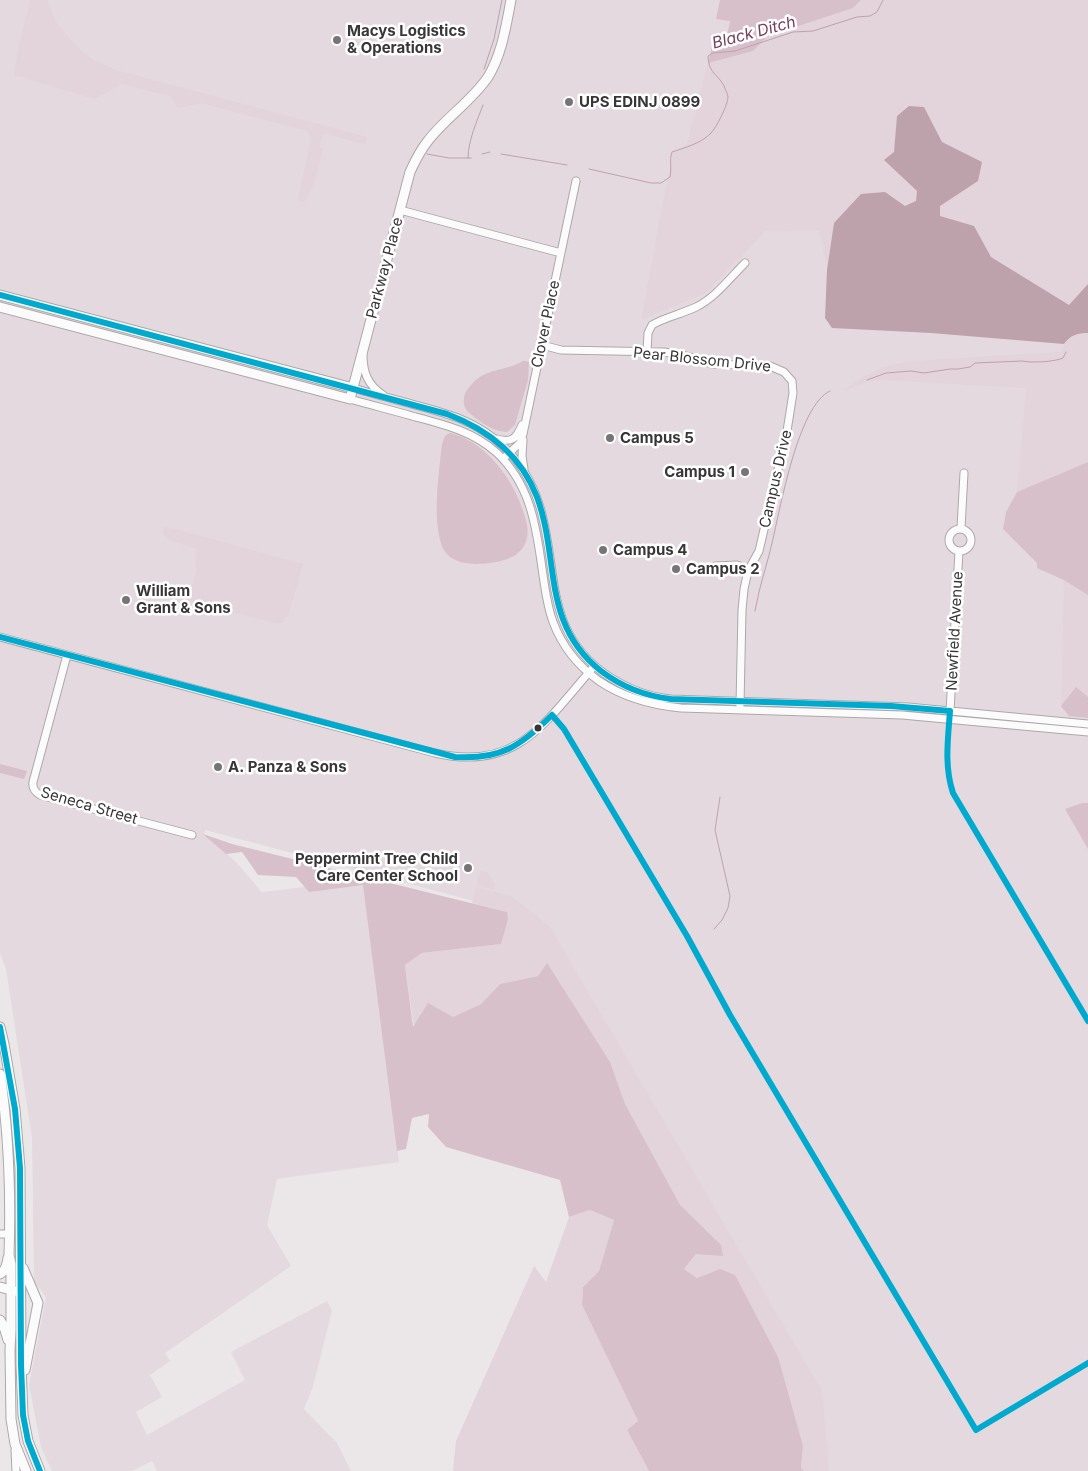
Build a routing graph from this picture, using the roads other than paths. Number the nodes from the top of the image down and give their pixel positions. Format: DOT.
graph roads {
  1 [pos="510,0"];
  2 [pos="576,181"];
  3 [pos="400,210"];
  4 [pos="561,253"];
  5 [pos="745,263"];
  6 [pos="0,295"];
  7 [pos="0,307"];
  8 [pos="364,345"];
  9 [pos="542,345"];
  10 [pos="647,352"];
  11 [pos="793,386"];
  12 [pos="353,388"];
  13 [pos="350,399"];
  14 [pos="392,399"];
  15 [pos="529,406"];
  16 [pos="524,431"];
  17 [pos="491,436"];
  18 [pos="510,453"];
  19 [pos="503,459"];
  20 [pos="964,473"];
  21 [pos="527,476"];
  22 [pos="961,528"];
  23 [pos="960,551"];
  24 [pos="715,566"];
  25 [pos="749,570"];
  26 [pos="0,637"];
  27 [pos="67,655"];
  28 [pos="595,666"];
  29 [pos="589,673"];
  30 [pos="740,701"];
  31 [pos="740,709"];
  32 [pos="950,711"];
  33 [pos="1088,724"];
  34 [pos="1088,732"];
  35 [pos="192,835"];
  36 [pos="0,1027"];
  37 [pos="0,1074"];
  38 [pos="3,1134"];
  39 [pos="17,1134"];
  40 [pos="5,1234"];
  41 [pos="9,1255"];
  42 [pos="20,1261"];
  43 [pos="0,1274"];
  44 [pos="0,1288"];
  45 [pos="16,1291"];
  46 [pos="35,1294"];
  47 [pos="0,1297"];
  48 [pos="0,1320"];
  49 [pos="10,1350"];
  50 [pos="22,1389"];
  51 [pos="15,1444"];
  52 [pos="16,1471"];
  53 [pos="26,1471"];
  54 [pos="40,1471"];
  1 -- 3 [label="main road"];
  2 -- 4 [label="street, Clover Place"];
  3 -- 4 [label="street, Parkway Place"];
  3 -- 8 [label="main road, Parkway Place"];
  4 -- 9 [label="street, Clover Place"];
  5 -- 10 [label="street"];
  6 -- 12 [label="main road"];
  7 -- 13 [label="main road"];
  8 -- 12 [label="main road, Parkway Place"];
  8 -- 14 [label="street"];
  9 -- 10 [label="street, Pear Blossom Drive"];
  9 -- 15 [label="street, Clover Place"];
  10 -- 11 [label="street, Pear Blossom Drive"];
  11 -- 25 [label="street, Campus Drive"];
  12 -- 13 [label="main road, Parkway Place"];
  12 -- 14 [label="street"];
  13 -- 19 [label="street"];
  14 -- 17 [label="street"];
  15 -- 16 [label="street, Clover Place"];
  15 -- 17 [label="street"];
  16 -- 18 [label="street, Clover Place"];
  16 -- 21 [label="street"];
  17 -- 18 [label="street"];
  18 -- 19 [label="street, Clover Place"];
  18 -- 21 [label="street"];
  19 -- 29 [label="street"];
  20 -- 22 [label="street, Newfield Avenue"];
  21 -- 28 [label="street"];
  22 -- 23 [label="street, Newfield Avenue"];
  22 -- 23 [label="street, Newfield Avenue"];
  23 -- 32 [label="street, Newfield Avenue"];
  24 -- 25 [label="street"];
  25 -- 30 [label="street, Campus Drive"];
  26 -- 27 [label="street"];
  27 -- 29 [label="street"];
  27 -- 35 [label="street, Seneca Street"];
  28 -- 29 [label="street"];
  28 -- 30 [label="street"];
  29 -- 31 [label="street"];
  30 -- 31 [label="street, Campus Drive"];
  30 -- 32 [label="street"];
  31 -- 34 [label="street"];
  32 -- 33 [label="street"];
  36 -- 39 [label="main road"];
  37 -- 38 [label="main road"];
  38 -- 39 [label="street"];
  38 -- 40 [label="main road"];
  39 -- 42 [label="main road"];
  40 -- 41 [label="main road"];
  41 -- 43 [label="main road"];
  41 -- 45 [label="main road"];
  42 -- 45 [label="main road"];
  42 -- 46 [label="main road"];
  44 -- 45 [label="main road"];
  45 -- 46 [label="main road"];
  45 -- 47 [label="main road"];
  45 -- 49 [label="main road"];
  45 -- 50 [label="main road"];
  46 -- 50 [label="main road"];
  48 -- 49 [label="main road"];
  49 -- 51 [label="main road"];
  50 -- 54 [label="main road"];
  51 -- 52 [label="street"];
  51 -- 53 [label="main road"];
}
